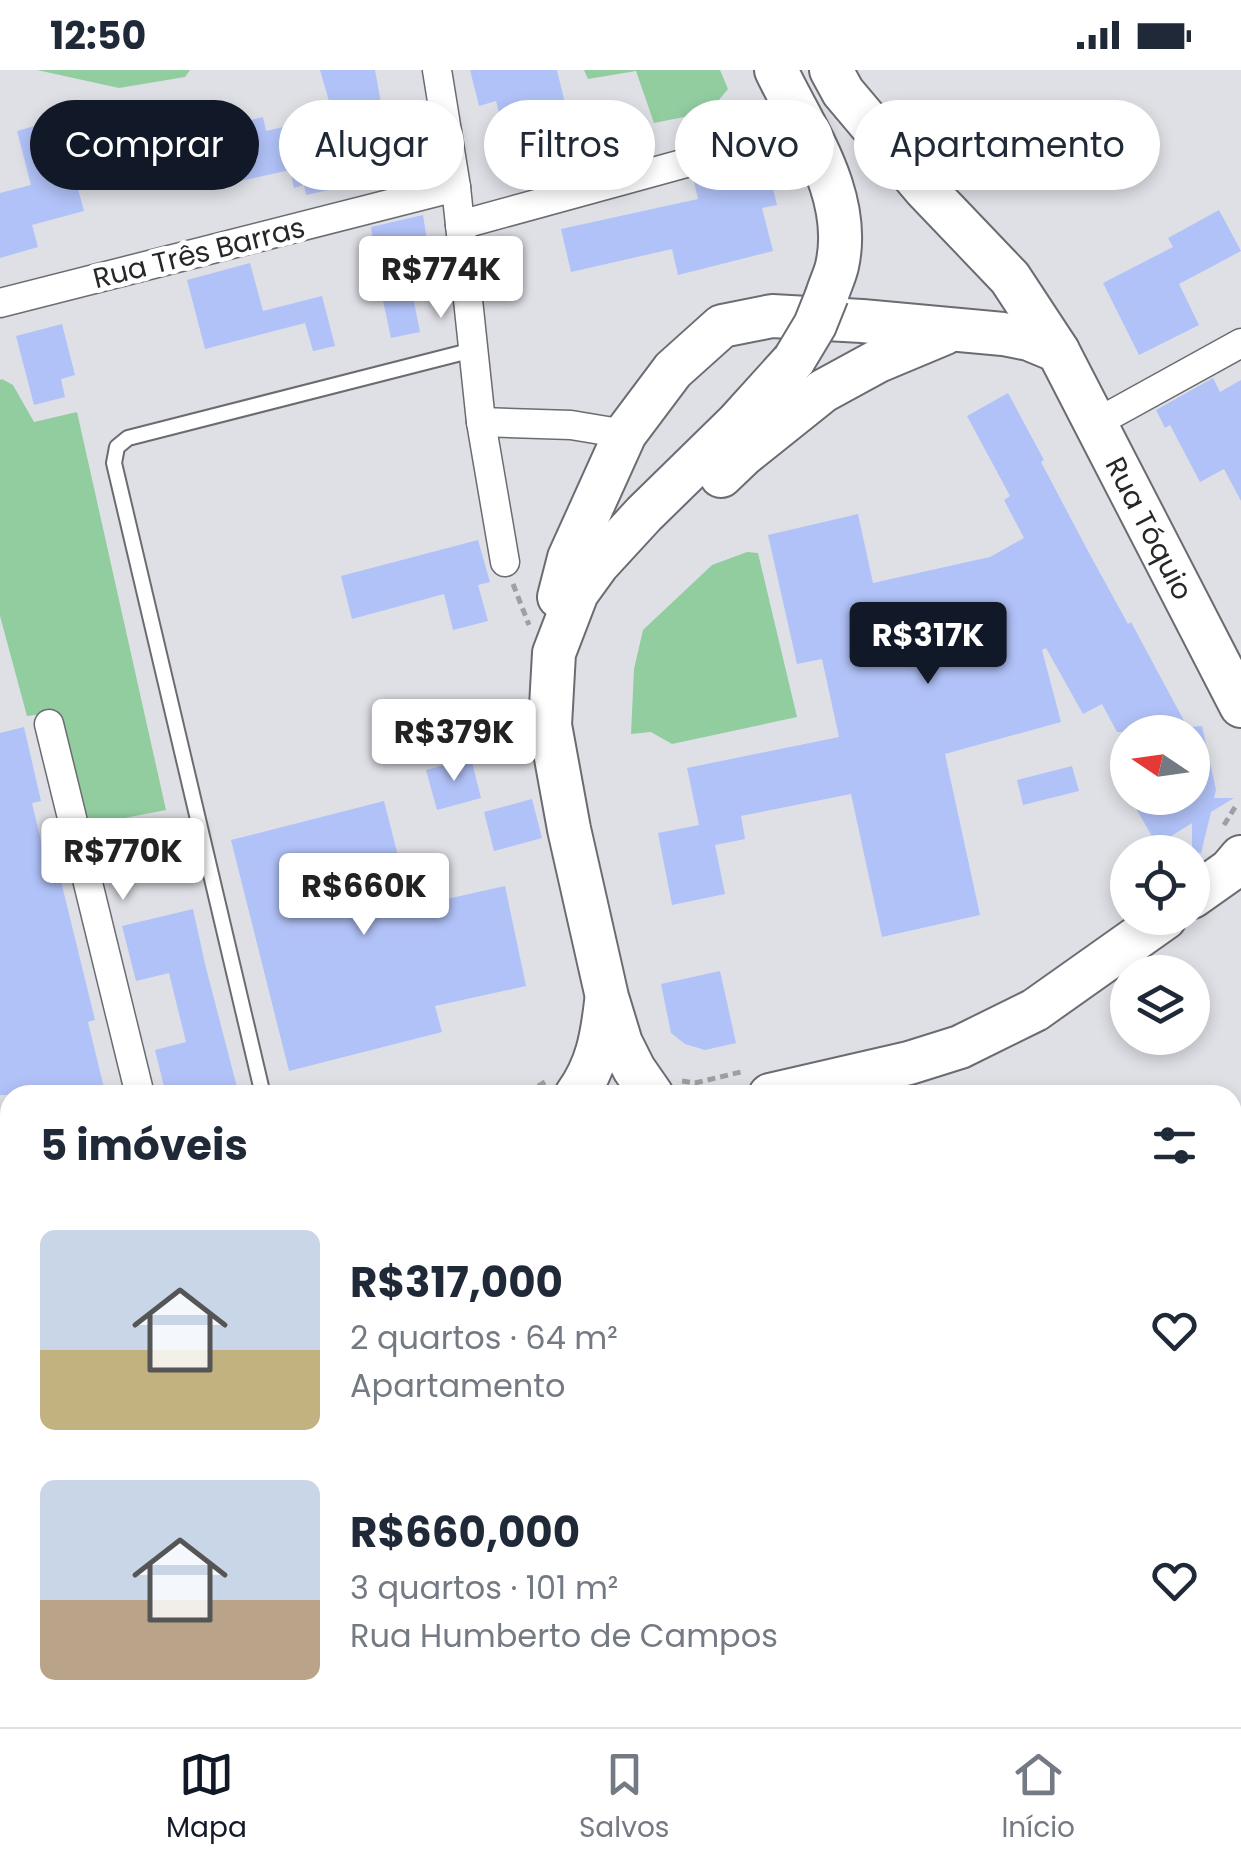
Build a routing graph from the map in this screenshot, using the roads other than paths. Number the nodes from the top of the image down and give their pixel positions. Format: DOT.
graph roads {
  1 [pos="437,70"];
  2 [pos="776,70"];
  3 [pos="831,70"];
  4 [pos="442,100"];
  5 [pos="675,166"];
  6 [pos="444,190"];
  7 [pos="456,190"];
  8 [pos="460,226"];
  9 [pos="0,303"];
  10 [pos="950,331"];
  11 [pos="1241,343"];
  12 [pos="473,350"];
  13 [pos="1058,351"];
  14 [pos="481,422"];
  15 [pos="1096,424"];
  16 [pos="624,434"];
  17 [pos="505,562"];
  18 [pos="561,632"];
  19 [pos="1241,706"];
  20 [pos="49,724"];
  21 [pos="550,725"];
  22 [pos="1236,863"];
  23 [pos="1210,884"];
  24 [pos="1141,935"];
  25 [pos="607,996"];
  26 [pos="762,1082"];
  27 [pos="138,1085"];
  28 [pos="261,1085"];
  29 [pos="569,1085"];
  30 [pos="662,1085"];
  1 -- 4 [label="street"];
  2 -- 18 [label="main road, bridge"];
  3 -- 13 [label="main road, Rua Tóquio"];
  5 -- 8 [label="street"];
  6 -- 9 [label="street, Rua Três Barras"];
  7 -- 8 [label="street"];
  8 -- 12 [label="street"];
  10 -- 13 [label="main road"];
  10 -- 16 [label="main road"];
  10 -- 21 [label="main road"];
  11 -- 15 [label="street"];
  12 -- 14 [label="street"];
  12 -- 28 [label="lane"];
  13 -- 15 [label="main road, Rua Tóquio"];
  14 -- 16 [label="street"];
  14 -- 17 [label="street"];
  15 -- 19 [label="main road, Rua Tóquio"];
  16 -- 18 [label="main road"];
  18 -- 21 [label="main road"];
  20 -- 27 [label="street"];
  21 -- 25 [label="main road"];
  22 -- 23 [label="main road"];
  24 -- 26 [label="main road"];
  25 -- 29 [label="main road"];
  25 -- 30 [label="main road"];
}
